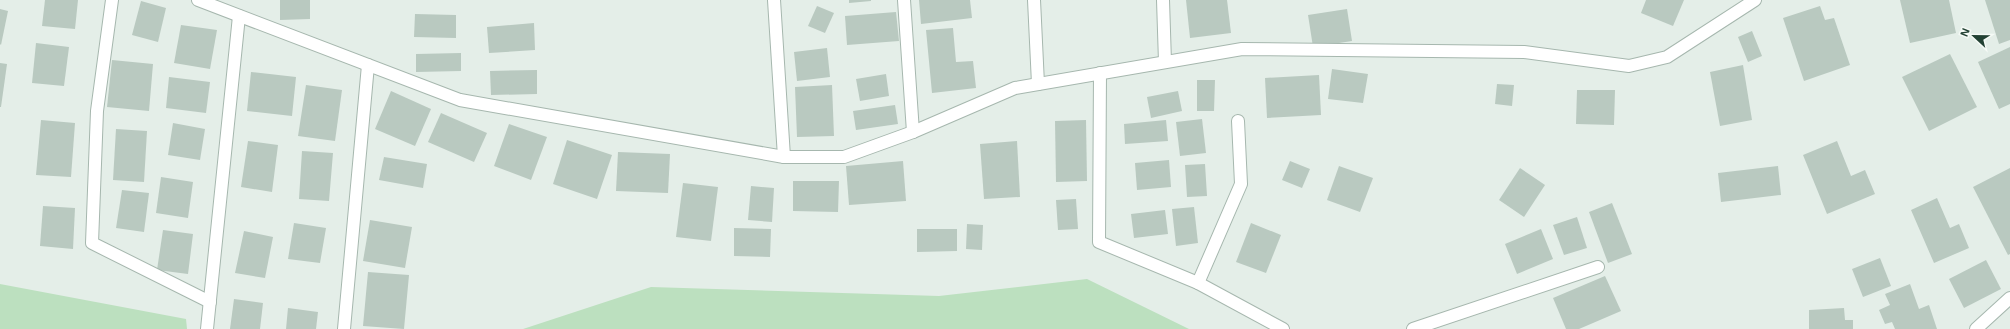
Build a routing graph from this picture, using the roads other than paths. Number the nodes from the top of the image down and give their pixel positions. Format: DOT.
graph roads {
  1 [pos="112,0"];
  2 [pos="198,0"];
  3 [pos="774,0"];
  4 [pos="904,0"];
  5 [pos="1034,0"];
  6 [pos="1163,0"];
  7 [pos="1755,0"];
  8 [pos="239,16"];
  9 [pos="1165,62"];
  10 [pos="368,65"];
  11 [pos="1100,72"];
  12 [pos="1038,84"];
  13 [pos="1238,121"];
  14 [pos="913,132"];
  15 [pos="784,157"];
  16 [pos="1598,267"];
  17 [pos="1198,283"];
  18 [pos="2010,298"];
  19 [pos="210,302"];
  20 [pos="207,329"];
  21 [pos="344,329"];
  22 [pos="1283,329"];
  23 [pos="1413,329"];
  24 [pos="1976,329"];
  1 -- 19 [label="street"];
  2 -- 8 [label="street"];
  3 -- 15 [label="street"];
  4 -- 14 [label="street"];
  5 -- 12 [label="street"];
  6 -- 9 [label="street"];
  7 -- 9 [label="street"];
  8 -- 10 [label="street"];
  8 -- 19 [label="street"];
  9 -- 11 [label="street"];
  10 -- 15 [label="street"];
  10 -- 21 [label="street"];
  11 -- 12 [label="street"];
  11 -- 17 [label="street"];
  12 -- 14 [label="street"];
  13 -- 17 [label="street"];
  14 -- 15 [label="street"];
  16 -- 23 [label="street"];
  17 -- 22 [label="street"];
  18 -- 24 [label="street"];
  19 -- 20 [label="street"];
}
